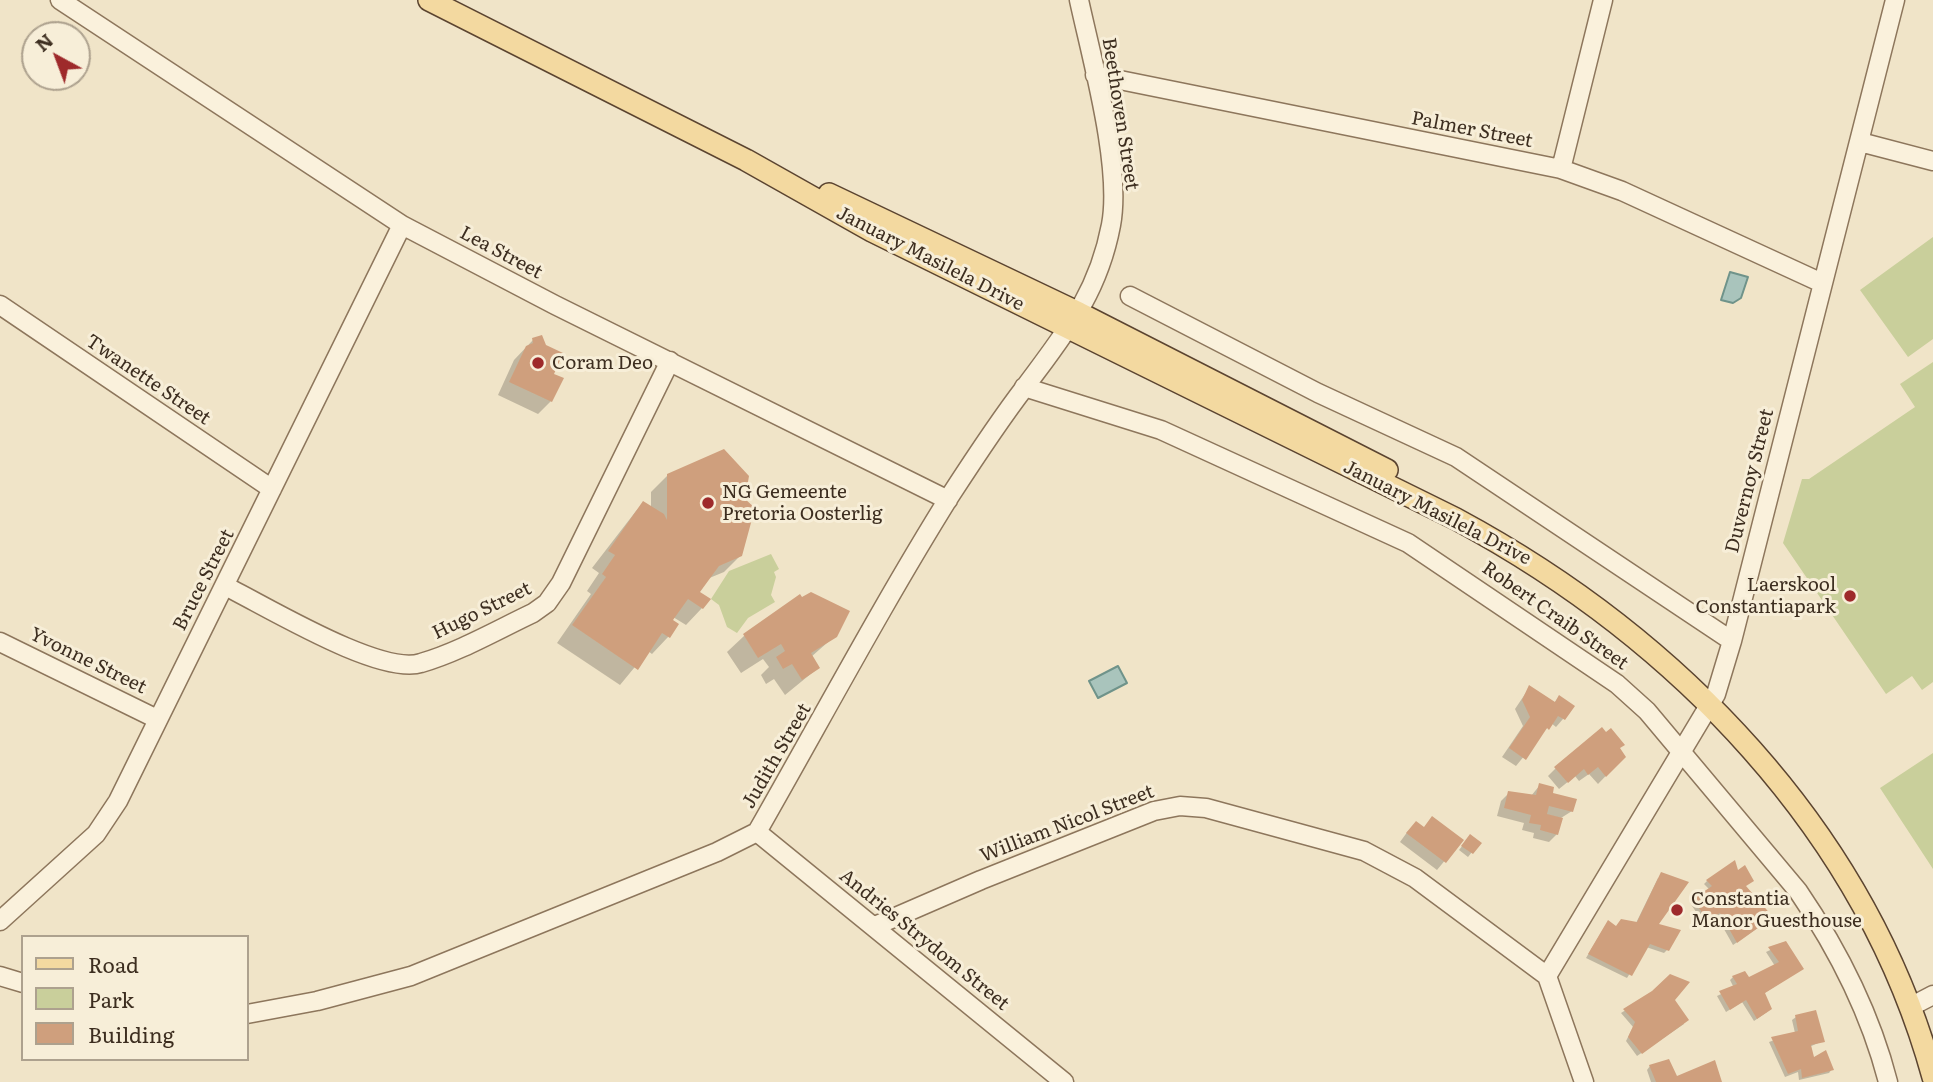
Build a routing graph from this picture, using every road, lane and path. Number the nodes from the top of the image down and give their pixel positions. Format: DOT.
graph roads {
  1 [pos="60,0"];
  2 [pos="429,0"];
  3 [pos="1079,0"];
  4 [pos="1603,0"];
  5 [pos="1895,0"];
  6 [pos="1095,75"];
  7 [pos="1860,142"];
  8 [pos="1933,161"];
  9 [pos="1561,169"];
  10 [pos="402,225"];
  11 [pos="1822,283"];
  12 [pos="1130,296"];
  13 [pos="0,305"];
  14 [pos="1074,321"];
  15 [pos="670,361"];
  16 [pos="1024,387"];
  17 [pos="272,489"];
  18 [pos="948,500"];
  19 [pos="225,586"];
  20 [pos="1732,641"];
  21 [pos="0,642"];
  22 [pos="1713,698"];
  23 [pos="157,719"];
  24 [pos="1682,751"];
  25 [pos="757,832"];
  26 [pos="0,921"];
  27 [pos="875,926"];
  28 [pos="0,976"];
  29 [pos="1547,976"];
  30 [pos="21,982"];
  31 [pos="1922,1001"];
  32 [pos="248,1014"];
  33 [pos="1933,1030"];
  34 [pos="1933,1077"];
  35 [pos="1064,1082"];
  36 [pos="1584,1082"];
  37 [pos="1888,1082"];
  1 -- 10 [label="street, Lea Street"];
  2 -- 14 [label="main road, January Masilela Drive"];
  3 -- 6 [label="street, Beethoven Street"];
  4 -- 9 [label="street"];
  5 -- 7 [label="street, Duvernoy Street"];
  6 -- 9 [label="street, Palmer Street"];
  6 -- 14 [label="street, Beethoven Street"];
  7 -- 8 [label="street"];
  7 -- 11 [label="street, Duvernoy Street"];
  9 -- 11 [label="street, Palmer Street"];
  10 -- 15 [label="street, Lea Street"];
  10 -- 17 [label="street, Bruce Street"];
  11 -- 20 [label="street, Duvernoy Street"];
  12 -- 20 [label="street"];
  13 -- 17 [label="street, Twanette Street"];
  14 -- 16 [label="street, Judith Street"];
  14 -- 22 [label="main road, January Masilela Drive"];
  15 -- 18 [label="street, Lea Street"];
  15 -- 19 [label="street, Hugo Street"];
  16 -- 18 [label="street, Judith Street"];
  16 -- 24 [label="street, Robert Craib Street"];
  17 -- 19 [label="street, Bruce Street"];
  18 -- 25 [label="street, Judith Street"];
  19 -- 23 [label="street, Bruce Street"];
  20 -- 22 [label="street, Duvernoy Street"];
  21 -- 23 [label="street, Yvonne Street"];
  22 -- 24 [label="street, Duvernoy Street"];
  22 -- 31 [label="main road, January Masilela Drive"];
  23 -- 26 [label="street, Bruce Street"];
  24 -- 29 [label="street, Duvernoy Street"];
  24 -- 37 [label="street, Robert Craib Street"];
  25 -- 27 [label="street, Andries Strydom Street"];
  25 -- 32 [label="street, Judith Street"];
  27 -- 29 [label="street, William Nicol Street"];
  27 -- 35 [label="street, Andries Strydom Street"];
  28 -- 30 [label="street"];
  29 -- 36 [label="street"];
  31 -- 33 [label="main road, January Masilela Drive"];
  31 -- 34 [label="main road, January Masilela Drive"];
}
